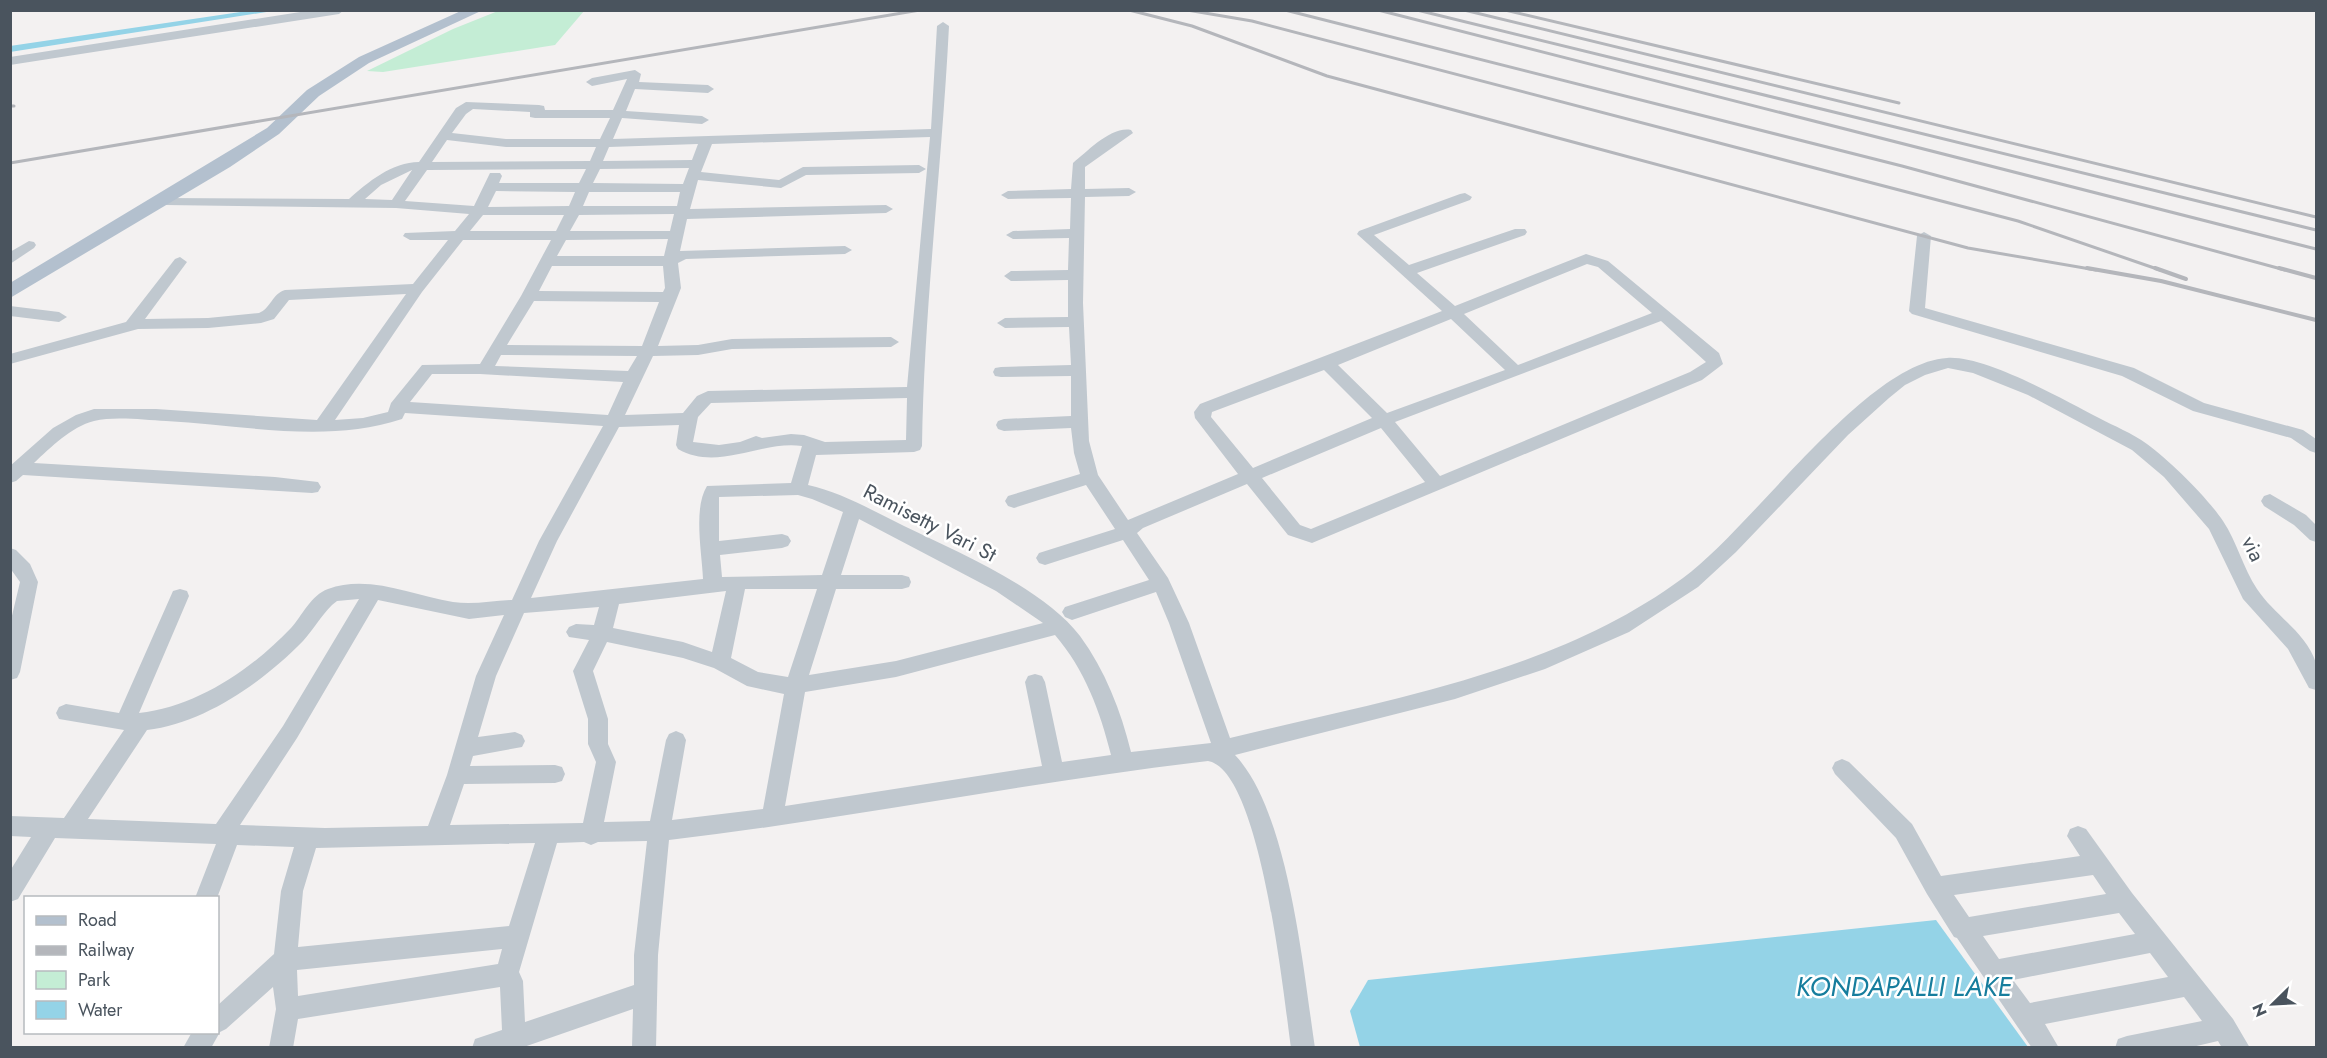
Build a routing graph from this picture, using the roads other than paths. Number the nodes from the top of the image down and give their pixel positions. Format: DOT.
graph roads {
  1 [pos="339,10"];
  2 [pos="477,10"];
  3 [pos="943,26"];
  4 [pos="10,61"];
  5 [pos="592,82"];
  6 [pos="631,85"];
  7 [pos="708,89"];
  8 [pos="616,114"];
  9 [pos="702,120"];
  10 [pos="937,133"];
  11 [pos="1126,133"];
  12 [pos="444,135"];
  13 [pos="706,141"];
  14 [pos="604,143"];
  15 [pos="504,165"];
  16 [pos="595,165"];
  17 [pos="423,167"];
  18 [pos="919,169"];
  19 [pos="692,176"];
  20 [pos="491,187"];
  21 [pos="582,187"];
  22 [pos="1129,192"];
  23 [pos="1079,193"];
  24 [pos="1008,195"];
  25 [pos="1465,197"];
  26 [pos="165,201"];
  27 [pos="353,203"];
  28 [pos="396,204"];
  29 [pos="886,209"];
  30 [pos="574,210"];
  31 [pos="683,210"];
  32 [pos="479,211"];
  33 [pos="1520,232"];
  34 [pos="1078,233"];
  35 [pos="676,235"];
  36 [pos="1013,235"];
  37 [pos="410,236"];
  38 [pos="460,236"];
  39 [pos="560,236"];
  40 [pos="1924,236"];
  41 [pos="29,245"];
  42 [pos="844,250"];
  43 [pos="10,260"];
  44 [pos="549,261"];
  45 [pos="670,261"];
  46 [pos="180,262"];
  47 [pos="1407,271"];
  48 [pos="1076,275"];
  49 [pos="1011,276"];
  50 [pos="417,289"];
  51 [pos="10,292"];
  52 [pos="529,296"];
  53 [pos="670,297"];
  54 [pos="10,310"];
  55 [pos="1453,312"];
  56 [pos="1662,315"];
  57 [pos="59,317"];
  58 [pos="1076,322"];
  59 [pos="1005,323"];
  60 [pos="132,325"];
  61 [pos="891,342"];
  62 [pos="497,350"];
  63 [pos="648,351"];
  64 [pos="10,359"];
  65 [pos="1327,363"];
  66 [pos="485,369"];
  67 [pos="1079,370"];
  68 [pos="1001,372"];
  69 [pos="1516,372"];
  70 [pos="633,377"];
  71 [pos="915,392"];
  72 [pos="397,407"];
  73 [pos="691,419"];
  74 [pos="1384,420"];
  75 [pos="614,421"];
  76 [pos="1078,422"];
  77 [pos="1004,425"];
  78 [pos="322,426"];
  79 [pos="820,447"];
  80 [pos="2316,447"];
  81 [pos="15,472"];
  82 [pos="1248,475"];
  83 [pos="1090,477"];
  84 [pos="1437,484"];
  85 [pos="312,487"];
  86 [pos="798,489"];
  87 [pos="1014,501"];
  88 [pos="2270,501"];
  89 [pos="853,509"];
  90 [pos="1127,532"];
  91 [pos="2316,534"];
  92 [pos="782,541"];
  93 [pos="712,549"];
  94 [pos="10,555"];
  95 [pos="1046,558"];
  96 [pos="829,581"];
  97 [pos="737,582"];
  98 [pos="902,582"];
  99 [pos="1161,583"];
  100 [pos="713,585"];
  101 [pos="373,592"];
  102 [pos="180,596"];
  103 [pos="611,598"];
  104 [pos="519,606"];
  105 [pos="1072,612"];
  106 [pos="1058,627"];
  107 [pos="576,632"];
  108 [pos="602,633"];
  109 [pos="720,662"];
  110 [pos="10,672"];
  111 [pos="1035,682"];
  112 [pos="2316,682"];
  113 [pos="796,684"];
  114 [pos="66,713"];
  115 [pos="133,722"];
  116 [pos="676,740"];
  117 [pos="515,741"];
  118 [pos="465,748"];
  119 [pos="1222,752"];
  120 [pos="1123,762"];
  121 [pos="1842,768"];
  122 [pos="1054,773"];
  123 [pos="555,774"];
  124 [pos="457,775"];
  125 [pos="772,818"];
  126 [pos="10,826"];
  127 [pos="60,827"];
  128 [pos="660,831"];
  129 [pos="436,834"];
  130 [pos="549,834"];
  131 [pos="226,835"];
  132 [pos="591,835"];
  133 [pos="2078,836"];
  134 [pos="308,837"];
  135 [pos="2098,864"];
  136 [pos="1935,887"];
  137 [pos="10,892"];
  138 [pos="207,896"];
  139 [pos="2124,901"];
  140 [pos="1962,929"];
  141 [pos="517,936"];
  142 [pos="2156,941"];
  143 [pos="285,960"];
  144 [pos="1993,972"];
  145 [pos="507,974"];
  146 [pos="2190,984"];
  147 [pos="645,993"];
  148 [pos="288,1009"];
  149 [pos="2025,1016"];
  150 [pos="219,1020"];
  151 [pos="206,1034"];
  152 [pos="514,1038"];
  153 [pos="2231,1038"];
  154 [pos="195,1047"];
  155 [pos="281,1047"];
  156 [pos="484,1047"];
  157 [pos="644,1047"];
  158 [pos="1303,1047"];
  159 [pos="2047,1047"];
  160 [pos="2127,1047"];
  1 -- 4 [label="street"];
  2 -- 26 [label="main road"];
  3 -- 10 [label="street"];
  5 -- 6 [label="street"];
  6 -- 7 [label="street"];
  6 -- 8 [label="street"];
  8 -- 9 [label="street"];
  8 -- 12 [label="street"];
  8 -- 14 [label="street"];
  10 -- 13 [label="street"];
  10 -- 71 [label="street"];
  11 -- 23 [label="street"];
  12 -- 14 [label="street"];
  12 -- 17 [label="street"];
  13 -- 14 [label="street"];
  13 -- 19 [label="street"];
  14 -- 16 [label="street"];
  15 -- 16 [label="street"];
  15 -- 17 [label="street"];
  15 -- 20 [label="street"];
  16 -- 19 [label="street"];
  16 -- 21 [label="street"];
  17 -- 27 [label="street"];
  17 -- 28 [label="street"];
  18 -- 19 [label="street"];
  19 -- 21 [label="street"];
  19 -- 31 [label="street"];
  20 -- 21 [label="street"];
  20 -- 32 [label="street"];
  21 -- 30 [label="street"];
  22 -- 23 [label="street"];
  23 -- 24 [label="street"];
  23 -- 34 [label="street"];
  25 -- 47 [label="street"];
  26 -- 27 [label="street"];
  26 -- 51 [label="main road"];
  27 -- 28 [label="street"];
  28 -- 32 [label="street"];
  29 -- 31 [label="street"];
  30 -- 31 [label="street"];
  30 -- 32 [label="street"];
  30 -- 39 [label="street"];
  31 -- 35 [label="street"];
  32 -- 38 [label="street"];
  33 -- 47 [label="street"];
  34 -- 36 [label="street"];
  34 -- 48 [label="street"];
  35 -- 39 [label="street"];
  35 -- 45 [label="street"];
  37 -- 38 [label="street"];
  38 -- 39 [label="street"];
  38 -- 50 [label="street"];
  39 -- 44 [label="street"];
  40 -- 80 [label="street"];
  41 -- 43 [label="street"];
  42 -- 45 [label="street"];
  44 -- 45 [label="street"];
  44 -- 52 [label="street"];
  45 -- 53 [label="street"];
  46 -- 60 [label="street"];
  47 -- 55 [label="street"];
  48 -- 49 [label="street"];
  48 -- 58 [label="street"];
  50 -- 60 [label="street"];
  50 -- 78 [label="street"];
  52 -- 53 [label="street"];
  52 -- 62 [label="street"];
  53 -- 63 [label="street"];
  54 -- 57 [label="street"];
  55 -- 56 [label="street"];
  55 -- 65 [label="street"];
  55 -- 69 [label="street"];
  56 -- 69 [label="street"];
  56 -- 84 [label="street"];
  58 -- 59 [label="street"];
  58 -- 67 [label="street"];
  60 -- 64 [label="street"];
  61 -- 63 [label="street"];
  62 -- 63 [label="street"];
  62 -- 66 [label="street"];
  63 -- 70 [label="street"];
  65 -- 74 [label="street"];
  65 -- 82 [label="street"];
  66 -- 70 [label="street"];
  66 -- 72 [label="street"];
  67 -- 68 [label="street"];
  67 -- 76 [label="street"];
  69 -- 74 [label="street"];
  70 -- 75 [label="street"];
  71 -- 73 [label="street"];
  71 -- 79 [label="street"];
  72 -- 75 [label="street"];
  72 -- 78 [label="street"];
  73 -- 75 [label="street"];
  73 -- 79 [label="street"];
  74 -- 82 [label="street"];
  74 -- 84 [label="street"];
  75 -- 104 [label="street"];
  76 -- 77 [label="street"];
  76 -- 83 [label="street"];
  78 -- 81 [label="street"];
  79 -- 86 [label="street"];
  81 -- 85 [label="street"];
  82 -- 84 [label="street"];
  82 -- 90 [label="street"];
  83 -- 87 [label="street"];
  83 -- 90 [label="street"];
  86 -- 89 [label="street, Ramisetty Vari St"];
  86 -- 93 [label="street, Ramisetty Vari St"];
  88 -- 91 [label="street"];
  89 -- 96 [label="street"];
  89 -- 106 [label="street, Ramisetty Vari St"];
  90 -- 95 [label="street"];
  90 -- 99 [label="street"];
  92 -- 93 [label="street"];
  93 -- 100 [label="street, Ramisetty Vari St"];
  94 -- 110 [label="street"];
  96 -- 97 [label="street"];
  96 -- 98 [label="street"];
  96 -- 113 [label="street"];
  97 -- 100 [label="street"];
  97 -- 109 [label="street"];
  99 -- 105 [label="street"];
  99 -- 119 [label="street"];
  100 -- 103 [label="street"];
  101 -- 104 [label="street"];
  101 -- 115 [label="street"];
  101 -- 131 [label="street"];
  102 -- 115 [label="street"];
  103 -- 104 [label="street"];
  103 -- 108 [label="street"];
  104 -- 118 [label="street"];
  106 -- 113 [label="street"];
  106 -- 120 [label="street, Ramisetty Vari St"];
  107 -- 108 [label="street"];
  108 -- 109 [label="street"];
  108 -- 132 [label="street"];
  109 -- 113 [label="street"];
  111 -- 122 [label="street"];
  112 -- 119 [label="street, via"];
  113 -- 125 [label="street"];
  114 -- 115 [label="street"];
  115 -- 127 [label="street"];
  116 -- 128 [label="street"];
  117 -- 118 [label="street"];
  118 -- 124 [label="street"];
  119 -- 120 [label="street, via"];
  119 -- 158 [label="street"];
  120 -- 122 [label="street, via"];
  121 -- 136 [label="street"];
  122 -- 125 [label="street, via"];
  123 -- 124 [label="street"];
  124 -- 129 [label="street"];
  125 -- 128 [label="street, via"];
  126 -- 127 [label="street, via"];
  127 -- 131 [label="street, via"];
  127 -- 137 [label="street"];
  128 -- 132 [label="street, via"];
  128 -- 147 [label="street"];
  129 -- 130 [label="street, via"];
  129 -- 134 [label="street, via"];
  130 -- 132 [label="street, via"];
  130 -- 141 [label="street"];
  131 -- 134 [label="street, via"];
  131 -- 138 [label="street"];
  133 -- 135 [label="street"];
  134 -- 143 [label="street"];
  135 -- 136 [label="street"];
  135 -- 139 [label="street"];
  136 -- 140 [label="street"];
  139 -- 140 [label="street"];
  139 -- 142 [label="street"];
  140 -- 144 [label="street"];
  141 -- 143 [label="street"];
  141 -- 145 [label="street"];
  142 -- 144 [label="street"];
  142 -- 146 [label="street"];
  143 -- 148 [label="street"];
  143 -- 150 [label="street"];
  144 -- 149 [label="street"];
  145 -- 148 [label="street"];
  145 -- 152 [label="street"];
  146 -- 149 [label="street"];
  146 -- 153 [label="street"];
  147 -- 152 [label="street"];
  147 -- 157 [label="street"];
  148 -- 155 [label="street"];
  149 -- 159 [label="street"];
  151 -- 154 [label="street"];
  152 -- 156 [label="street"];
  153 -- 160 [label="street"];
}
